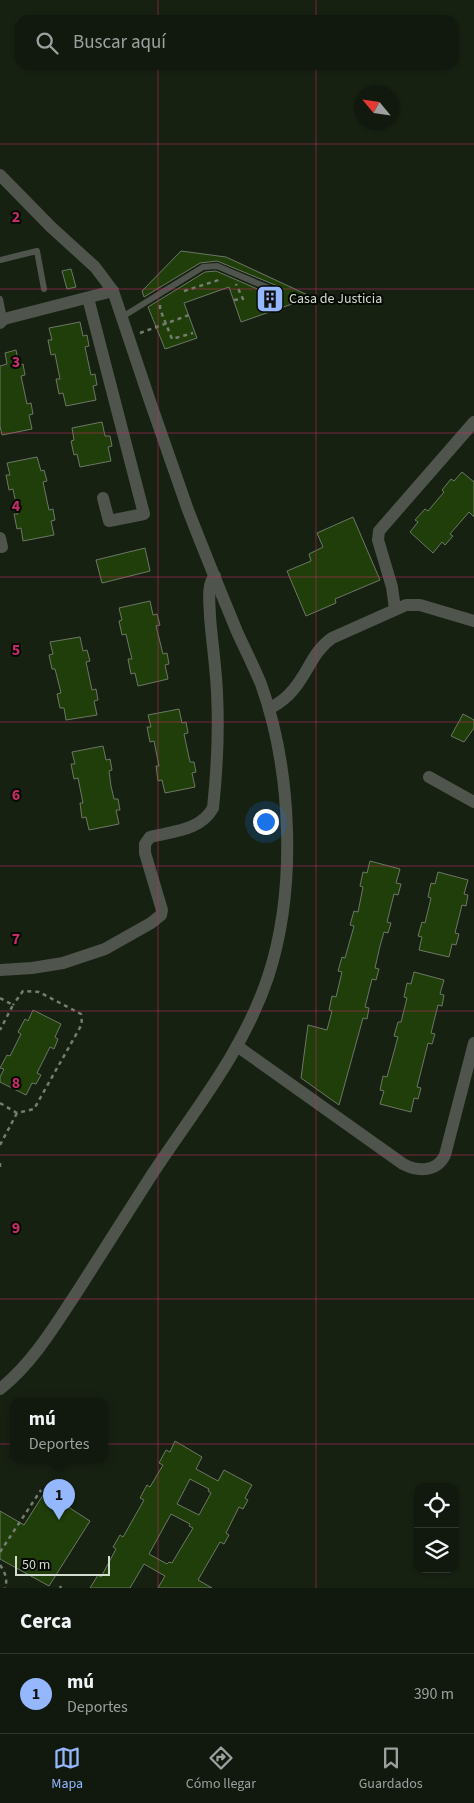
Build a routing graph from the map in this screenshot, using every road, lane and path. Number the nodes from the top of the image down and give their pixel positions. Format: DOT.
graph roads {
  1 [pos="0,175"];
  2 [pos="0,260"];
  3 [pos="44,289"];
  4 [pos="113,291"];
  5 [pos="183,291"];
  6 [pos="278,292"];
  7 [pos="88,298"];
  8 [pos="0,299"];
  9 [pos="234,300"];
  10 [pos="160,302"];
  11 [pos="189,315"];
  12 [pos="122,316"];
  13 [pos="2,321"];
  14 [pos="165,323"];
  15 [pos="193,333"];
  16 [pos="129,338"];
  17 [pos="474,422"];
  18 [pos="102,498"];
  19 [pos="215,576"];
  20 [pos="395,608"];
  21 [pos="474,621"];
  22 [pos="268,709"];
  23 [pos="429,778"];
  24 [pos="474,802"];
  25 [pos="0,970"];
  26 [pos="0,998"];
  27 [pos="13,1005"];
  28 [pos="0,1030"];
  29 [pos="474,1044"];
  30 [pos="238,1046"];
  31 [pos="0,1103"];
  32 [pos="17,1113"];
  33 [pos="0,1145"];
  34 [pos="0,1163"];
  35 [pos="0,1168"];
  36 [pos="0,1389"];
  37 [pos="41,1490"];
  38 [pos="0,1552"];
  39 [pos="0,1566"];
  40 [pos="5,1588"];
  1 -- 4 [label="street"];
  2 -- 3 [label="lane"];
  4 -- 7 [label="street"];
  4 -- 12 [label="street"];
  5 -- 9 [label="path"];
  6 -- 12 [label="lane"];
  7 -- 13 [label="street"];
  7 -- 18 [label="street"];
  8 -- 13 [label="lane"];
  10 -- 14 [label="path"];
  11 -- 14 [label="path"];
  12 -- 16 [label="street"];
  14 -- 15 [label="path"];
  14 -- 16 [label="path"];
  16 -- 19 [label="street"];
  17 -- 20 [label="street"];
  19 -- 22 [label="street"];
  19 -- 25 [label="street"];
  20 -- 21 [label="street"];
  20 -- 22 [label="street"];
  22 -- 30 [label="street"];
  23 -- 24 [label="street"];
  26 -- 27 [label="path"];
  27 -- 28 [label="path"];
  27 -- 32 [label="path"];
  29 -- 30 [label="street"];
  30 -- 36 [label="street"];
  31 -- 32 [label="path"];
  32 -- 33 [label="path"];
  34 -- 35 [label="path"];
  37 -- 38 [label="path"];
  39 -- 40 [label="path"];
}
